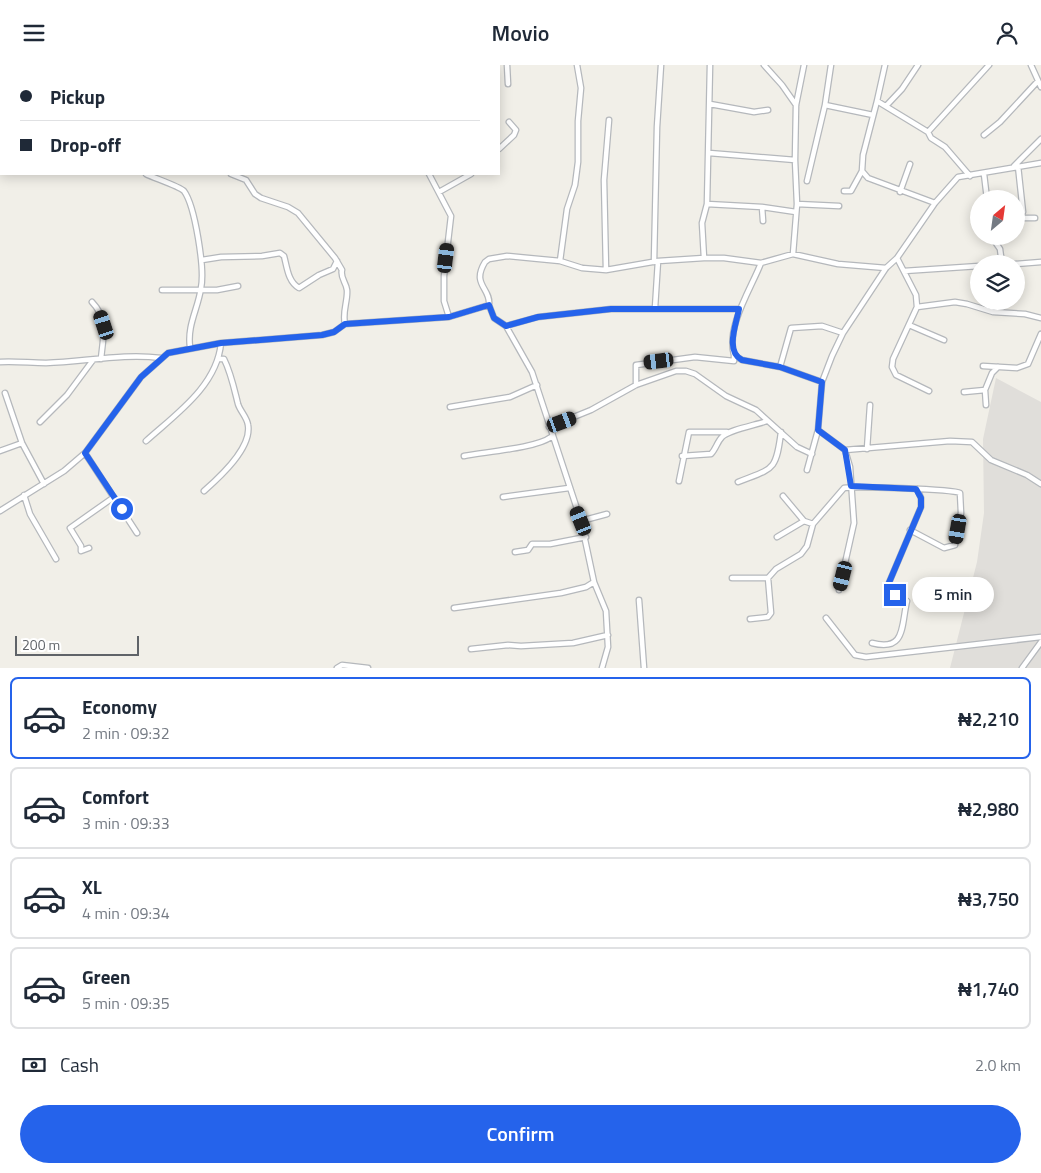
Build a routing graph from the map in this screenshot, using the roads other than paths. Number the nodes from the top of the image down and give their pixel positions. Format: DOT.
graph roads {
  1 [pos="507,65"];
  2 [pos="577,65"];
  3 [pos="661,65"];
  4 [pos="710,65"];
  5 [pos="764,65"];
  6 [pos="804,65"];
  7 [pos="831,65"];
  8 [pos="885,65"];
  9 [pos="918,65"];
  10 [pos="989,65"];
  11 [pos="1031,65"];
  12 [pos="1038,81"];
  13 [pos="508,84"];
  14 [pos="1041,87"];
  15 [pos="877,101"];
  16 [pos="710,104"];
  17 [pos="796,105"];
  18 [pos="826,105"];
  19 [pos="886,106"];
  20 [pos="768,111"];
  21 [pos="873,115"];
  22 [pos="610,120"];
  23 [pos="510,122"];
  24 [pos="928,132"];
  25 [pos="984,135"];
  26 [pos="1041,139"];
  27 [pos="500,148"];
  28 [pos="709,153"];
  29 [pos="795,161"];
  30 [pos="1041,163"];
  31 [pos="910,164"];
  32 [pos="1016,167"];
  33 [pos="862,171"];
  34 [pos="984,174"];
  35 [pos="148,175"];
  36 [pos="234,175"];
  37 [pos="430,175"];
  38 [pos="469,175"];
  39 [pos="970,177"];
  40 [pos="807,181"];
  41 [pos="985,190"];
  42 [pos="1020,190"];
  43 [pos="439,191"];
  44 [pos="844,191"];
  45 [pos="900,191"];
  46 [pos="935,203"];
  47 [pos="707,204"];
  48 [pos="797,204"];
  49 [pos="839,206"];
  50 [pos="762,207"];
  51 [pos="796,212"];
  52 [pos="1034,218"];
  53 [pos="1025,219"];
  54 [pos="764,221"];
  55 [pos="793,254"];
  56 [pos="704,258"];
  57 [pos="896,258"];
  58 [pos="202,260"];
  59 [pos="337,261"];
  60 [pos="560,261"];
  61 [pos="656,261"];
  62 [pos="1041,262"];
  63 [pos="761,263"];
  64 [pos="1025,263"];
  65 [pos="970,267"];
  66 [pos="886,268"];
  67 [pos="606,270"];
  68 [pos="904,271"];
  69 [pos="238,286"];
  70 [pos="162,290"];
  71 [pos="201,291"];
  72 [pos="92,302"];
  73 [pos="489,305"];
  74 [pos="970,306"];
  75 [pos="917,307"];
  76 [pos="655,308"];
  77 [pos="739,309"];
  78 [pos="983,310"];
  79 [pos="449,317"];
  80 [pos="1041,319"];
  81 [pos="345,324"];
  82 [pos="909,325"];
  83 [pos="506,326"];
  84 [pos="843,333"];
  85 [pos="1041,334"];
  86 [pos="944,340"];
  87 [pos="221,343"];
  88 [pos="190,347"];
  89 [pos="734,355"];
  90 [pos="161,358"];
  91 [pos="101,359"];
  92 [pos="220,359"];
  93 [pos="93,360"];
  94 [pos="0,362"];
  95 [pos="983,366"];
  96 [pos="780,367"];
  97 [pos="998,367"];
  98 [pos="822,382"];
  99 [pos="537,385"];
  100 [pos="636,385"];
  101 [pos="985,390"];
  102 [pos="929,391"];
  103 [pos="964,392"];
  104 [pos="5,393"];
  105 [pos="870,405"];
  106 [pos="986,405"];
  107 [pos="450,407"];
  108 [pos="768,421"];
  109 [pos="40,422"];
  110 [pos="549,427"];
  111 [pos="818,430"];
  112 [pos="726,432"];
  113 [pos="781,433"];
  114 [pos="552,437"];
  115 [pos="146,441"];
  116 [pos="22,443"];
  117 [pos="867,449"];
  118 [pos="845,450"];
  119 [pos="0,451"];
  120 [pos="85,453"];
  121 [pos="812,454"];
  122 [pos="464,456"];
  123 [pos="682,457"];
  124 [pos="807,471"];
  125 [pos="679,481"];
  126 [pos="738,482"];
  127 [pos="44,484"];
  128 [pos="1041,484"];
  129 [pos="851,486"];
  130 [pos="568,489"];
  131 [pos="916,489"];
  132 [pos="204,491"];
  133 [pos="24,495"];
  134 [pos="783,496"];
  135 [pos="114,497"];
  136 [pos="503,497"];
  137 [pos="0,511"];
  138 [pos="607,514"];
  139 [pos="581,521"];
  140 [pos="804,521"];
  141 [pos="812,524"];
  142 [pos="910,530"];
  143 [pos="137,533"];
  144 [pos="586,537"];
  145 [pos="777,537"];
  146 [pos="89,548"];
  147 [pos="515,552"];
  148 [pos="56,559"];
  149 [pos="768,578"];
  150 [pos="732,579"];
  151 [pos="594,582"];
  152 [pos="839,590"];
  153 [pos="638,600"];
  154 [pos="454,608"];
  155 [pos="826,618"];
  156 [pos="750,619"];
  157 [pos="608,635"];
  158 [pos="1041,637"];
  159 [pos="1041,642"];
  160 [pos="872,643"];
  161 [pos="471,649"];
  162 [pos="337,668"];
  163 [pos="368,668"];
  164 [pos="602,668"];
  165 [pos="644,668"];
  166 [pos="1022,668"];
  1 -- 13 [label="street"];
  2 -- 60 [label="street"];
  3 -- 61 [label="street"];
  4 -- 16 [label="street"];
  5 -- 17 [label="street"];
  6 -- 17 [label="street"];
  7 -- 18 [label="street"];
  8 -- 15 [label="street"];
  9 -- 19 [label="street"];
  10 -- 24 [label="street"];
  11 -- 12 [label="street"];
  12 -- 14 [label="street"];
  12 -- 25 [label="street"];
  15 -- 19 [label="street"];
  15 -- 21 [label="street"];
  16 -- 20 [label="street"];
  16 -- 28 [label="street"];
  17 -- 29 [label="street"];
  18 -- 21 [label="street"];
  18 -- 40 [label="street"];
  19 -- 24 [label="street"];
  21 -- 33 [label="street"];
  22 -- 67 [label="street"];
  23 -- 27 [label="street"];
  24 -- 39 [label="street"];
  26 -- 32 [label="street"];
  28 -- 29 [label="street"];
  28 -- 47 [label="street"];
  29 -- 48 [label="street"];
  30 -- 32 [label="street"];
  31 -- 45 [label="street"];
  32 -- 34 [label="street"];
  32 -- 42 [label="street"];
  33 -- 44 [label="street"];
  33 -- 45 [label="street"];
  34 -- 39 [label="street"];
  34 -- 41 [label="street"];
  35 -- 58 [label="street"];
  36 -- 59 [label="street"];
  37 -- 43 [label="street"];
  38 -- 43 [label="street"];
  39 -- 46 [label="street"];
  43 -- 79 [label="street"];
  45 -- 46 [label="street"];
  46 -- 57 [label="street"];
  47 -- 50 [label="street"];
  47 -- 56 [label="street"];
  48 -- 49 [label="street"];
  48 -- 51 [label="street"];
  50 -- 51 [label="street"];
  50 -- 54 [label="street"];
  51 -- 55 [label="street"];
  52 -- 53 [label="street"];
  55 -- 63 [label="street"];
  55 -- 66 [label="street"];
  56 -- 61 [label="street"];
  56 -- 63 [label="street"];
  57 -- 66 [label="street"];
  57 -- 68 [label="street"];
  58 -- 59 [label="street"];
  58 -- 71 [label="street"];
  59 -- 81 [label="street"];
  60 -- 67 [label="street"];
  60 -- 73 [label="street"];
  61 -- 67 [label="street"];
  61 -- 76 [label="street"];
  62 -- 64 [label="street"];
  63 -- 77 [label="street"];
  65 -- 68 [label="street"];
  66 -- 84 [label="street"];
  68 -- 75 [label="street"];
  69 -- 71 [label="street"];
  70 -- 71 [label="street"];
  71 -- 88 [label="street"];
  72 -- 91 [label="street"];
  73 -- 79 [label="street"];
  73 -- 83 [label="street"];
  74 -- 75 [label="street"];
  75 -- 82 [label="street"];
  76 -- 77 [label="street"];
  76 -- 83 [label="street"];
  77 -- 89 [label="street"];
  78 -- 80 [label="street"];
  79 -- 81 [label="street"];
  81 -- 87 [label="street"];
  82 -- 86 [label="street"];
  82 -- 102 [label="street"];
  83 -- 99 [label="street"];
  84 -- 96 [label="street"];
  84 -- 98 [label="street"];
  85 -- 97 [label="street"];
  87 -- 88 [label="street"];
  87 -- 92 [label="street"];
  88 -- 90 [label="street"];
  89 -- 96 [label="street"];
  89 -- 100 [label="street"];
  90 -- 91 [label="street"];
  90 -- 120 [label="street"];
  91 -- 93 [label="street"];
  92 -- 115 [label="street"];
  92 -- 132 [label="street"];
  93 -- 94 [label="street"];
  93 -- 109 [label="street"];
  95 -- 97 [label="street"];
  96 -- 98 [label="street"];
  97 -- 101 [label="street"];
  98 -- 111 [label="street"];
  99 -- 107 [label="street"];
  99 -- 110 [label="street"];
  100 -- 108 [label="street"];
  100 -- 110 [label="street"];
  101 -- 103 [label="street"];
  101 -- 106 [label="street"];
  104 -- 116 [label="street"];
  105 -- 117 [label="street"];
  108 -- 112 [label="street"];
  108 -- 113 [label="street"];
  110 -- 114 [label="street"];
  111 -- 118 [label="street"];
  111 -- 121 [label="street"];
  112 -- 123 [label="street"];
  112 -- 123 [label="street"];
  113 -- 121 [label="street"];
  113 -- 126 [label="street"];
  114 -- 122 [label="street"];
  114 -- 130 [label="street"];
  116 -- 119 [label="street"];
  116 -- 127 [label="street"];
  117 -- 118 [label="street"];
  117 -- 128 [label="street"];
  118 -- 129 [label="street"];
  120 -- 127 [label="street"];
  120 -- 135 [label="street"];
  121 -- 124 [label="street"];
  123 -- 125 [label="street"];
  127 -- 133 [label="street"];
  129 -- 131 [label="street"];
  129 -- 141 [label="street"];
  129 -- 152 [label="street"];
  130 -- 136 [label="street"];
  130 -- 139 [label="street"];
  131 -- 142 [label="street"];
  131 -- 142 [label="street"];
  133 -- 137 [label="street"];
  133 -- 148 [label="street"];
  134 -- 140 [label="street"];
  135 -- 143 [label="street"];
  135 -- 146 [label="street"];
  138 -- 139 [label="street"];
  139 -- 144 [label="street"];
  140 -- 141 [label="street"];
  140 -- 145 [label="street"];
  141 -- 149 [label="street"];
  142 -- 160 [label="street"];
  144 -- 147 [label="street"];
  144 -- 151 [label="street"];
  149 -- 150 [label="street"];
  149 -- 156 [label="street"];
  151 -- 154 [label="street"];
  151 -- 157 [label="street"];
  153 -- 165 [label="street"];
  155 -- 158 [label="street"];
  157 -- 161 [label="street"];
  157 -- 164 [label="street"];
  159 -- 166 [label="street"];
  162 -- 163 [label="street"];
}
